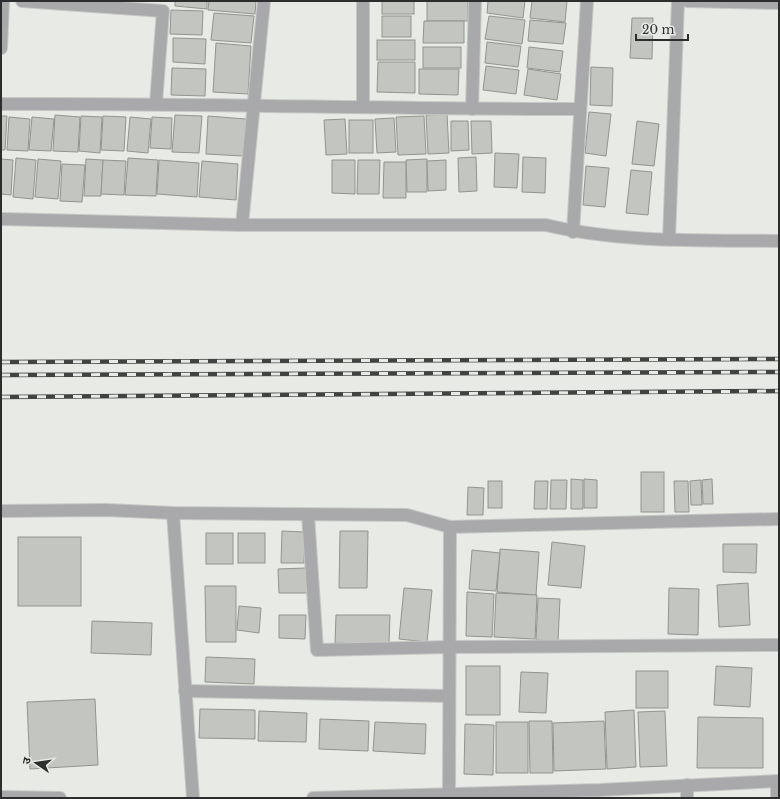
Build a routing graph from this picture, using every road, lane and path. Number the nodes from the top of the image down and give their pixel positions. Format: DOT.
graph roads {
  1 [pos="3,1"];
  2 [pos="22,1"];
  3 [pos="264,1"];
  4 [pos="363,1"];
  5 [pos="475,1"];
  6 [pos="587,1"];
  7 [pos="678,1"];
  8 [pos="687,1"];
  9 [pos="779,3"];
  10 [pos="1,48"];
  11 [pos="156,103"];
  12 [pos="1,104"];
  13 [pos="254,106"];
  14 [pos="363,106"];
  15 [pos="472,109"];
  16 [pos="579,109"];
  17 [pos="1,219"];
  18 [pos="242,225"];
  19 [pos="573,232"];
  20 [pos="669,239"];
  21 [pos="779,241"];
  22 [pos="1,511"];
  23 [pos="173,513"];
  24 [pos="308,515"];
  25 [pos="779,519"];
  26 [pos="450,527"];
  27 [pos="779,645"];
  28 [pos="449,647"];
  29 [pos="185,690"];
  30 [pos="449,696"];
  31 [pos="778,781"];
  32 [pos="687,785"];
  33 [pos="449,794"];
  34 [pos="600,794"];
  35 [pos="1,797"];
  36 [pos="60,798"];
  37 [pos="193,798"];
  38 [pos="313,798"];
  39 [pos="687,798"];
  40 [pos="777,798"];
  1 -- 10 [label="street"];
  2 -- 11 [label="street"];
  3 -- 13 [label="street"];
  4 -- 14 [label="street"];
  5 -- 15 [label="street"];
  6 -- 16 [label="street"];
  7 -- 20 [label="street"];
  8 -- 9 [label="street"];
  11 -- 12 [label="street"];
  11 -- 13 [label="street"];
  13 -- 14 [label="street"];
  13 -- 18 [label="street"];
  14 -- 15 [label="street"];
  15 -- 16 [label="street"];
  16 -- 19 [label="street"];
  17 -- 18 [label="street"];
  18 -- 19 [label="street"];
  19 -- 20 [label="street"];
  20 -- 21 [label="street"];
  22 -- 23 [label="street"];
  23 -- 24 [label="street"];
  23 -- 29 [label="street"];
  24 -- 26 [label="street"];
  24 -- 28 [label="street"];
  25 -- 26 [label="street"];
  26 -- 28 [label="street"];
  27 -- 28 [label="street"];
  28 -- 30 [label="street"];
  29 -- 30 [label="street"];
  29 -- 37 [label="street"];
  30 -- 33 [label="street"];
  31 -- 32 [label="street"];
  31 -- 40 [label="street"];
  32 -- 34 [label="street"];
  32 -- 39 [label="street"];
  33 -- 34 [label="street"];
  33 -- 38 [label="street"];
  35 -- 36 [label="street"];
}
